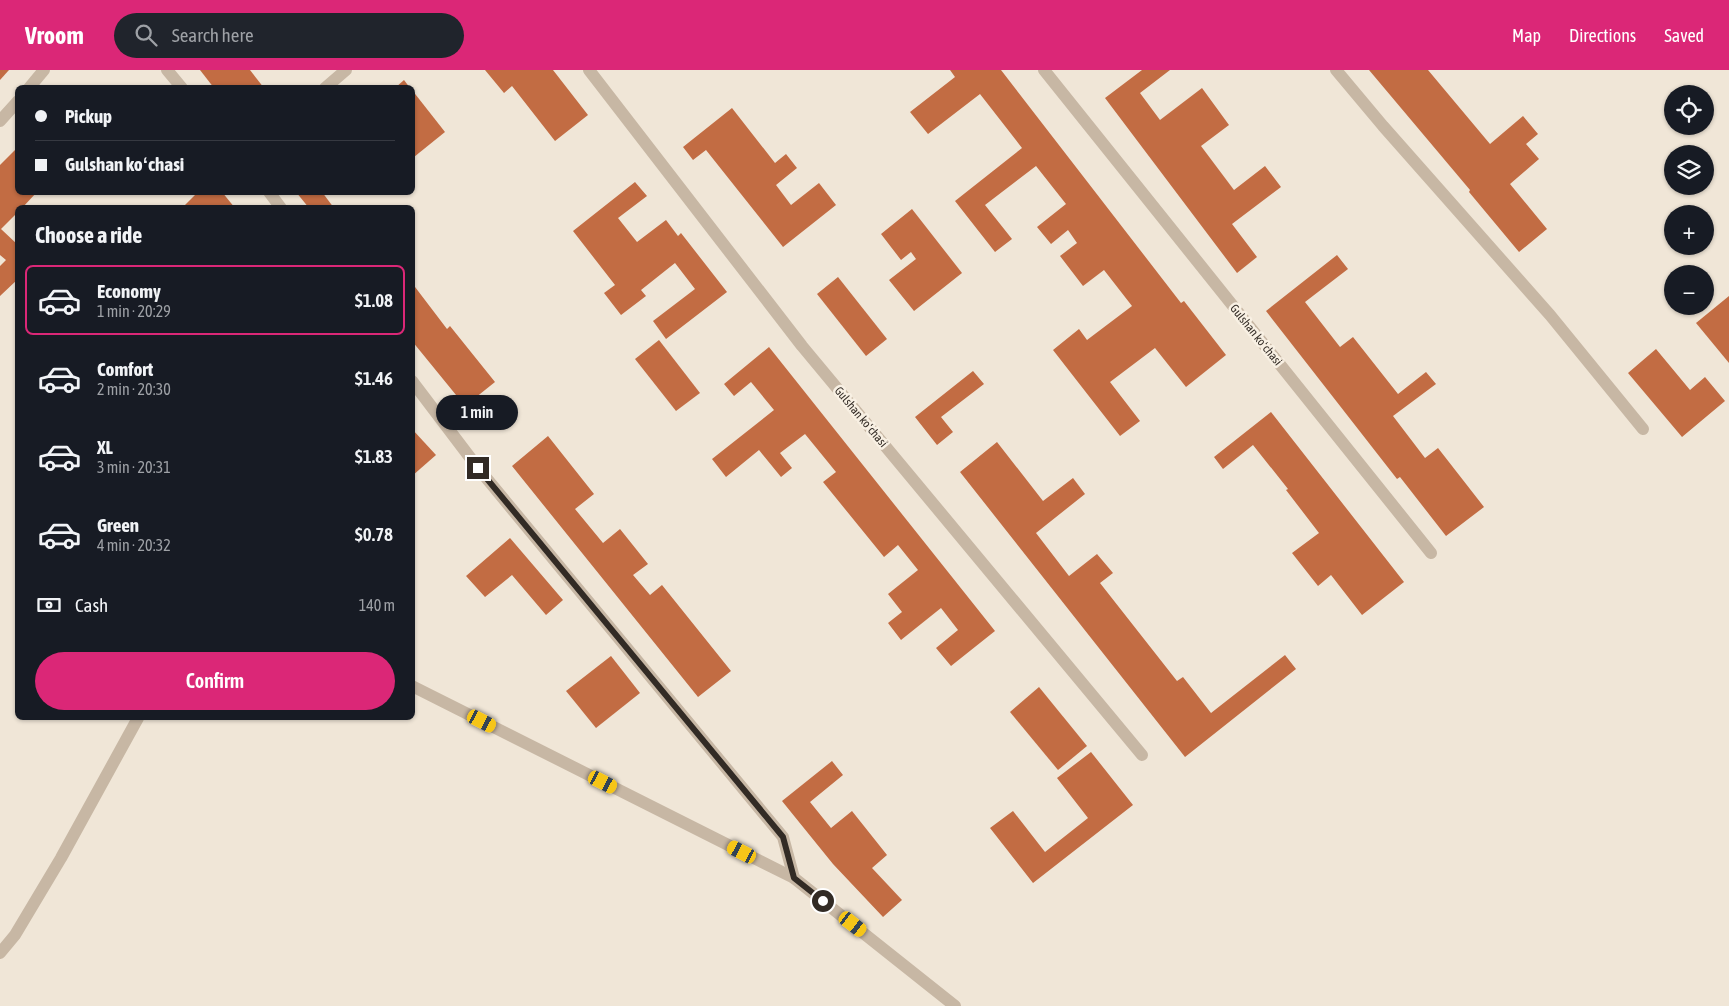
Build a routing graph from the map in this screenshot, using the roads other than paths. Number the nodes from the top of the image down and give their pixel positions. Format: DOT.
graph roads {
  1 [pos="44,70"];
  2 [pos="167,70"];
  3 [pos="346,70"];
  4 [pos="589,70"];
  5 [pos="1044,70"];
  6 [pos="1336,70"];
  7 [pos="32,85"];
  8 [pos="180,85"];
  9 [pos="328,85"];
  10 [pos="15,104"];
  11 [pos="0,121"];
  12 [pos="415,385"];
  13 [pos="1643,429"];
  14 [pos="1431,553"];
  15 [pos="415,688"];
  16 [pos="137,720"];
  17 [pos="1142,756"];
  18 [pos="794,878"];
  19 [pos="0,953"];
  20 [pos="955,1006"];
  1 -- 7 [label="street"];
  2 -- 8 [label="street"];
  3 -- 9 [label="street"];
  4 -- 17 [label="street, Gulshan koʻchasi"];
  5 -- 14 [label="street, Gulshan koʻchasi"];
  6 -- 13 [label="street"];
  10 -- 11 [label="street"];
  12 -- 18 [label="street"];
  15 -- 18 [label="street"];
  16 -- 19 [label="street"];
  18 -- 20 [label="street"];
}
